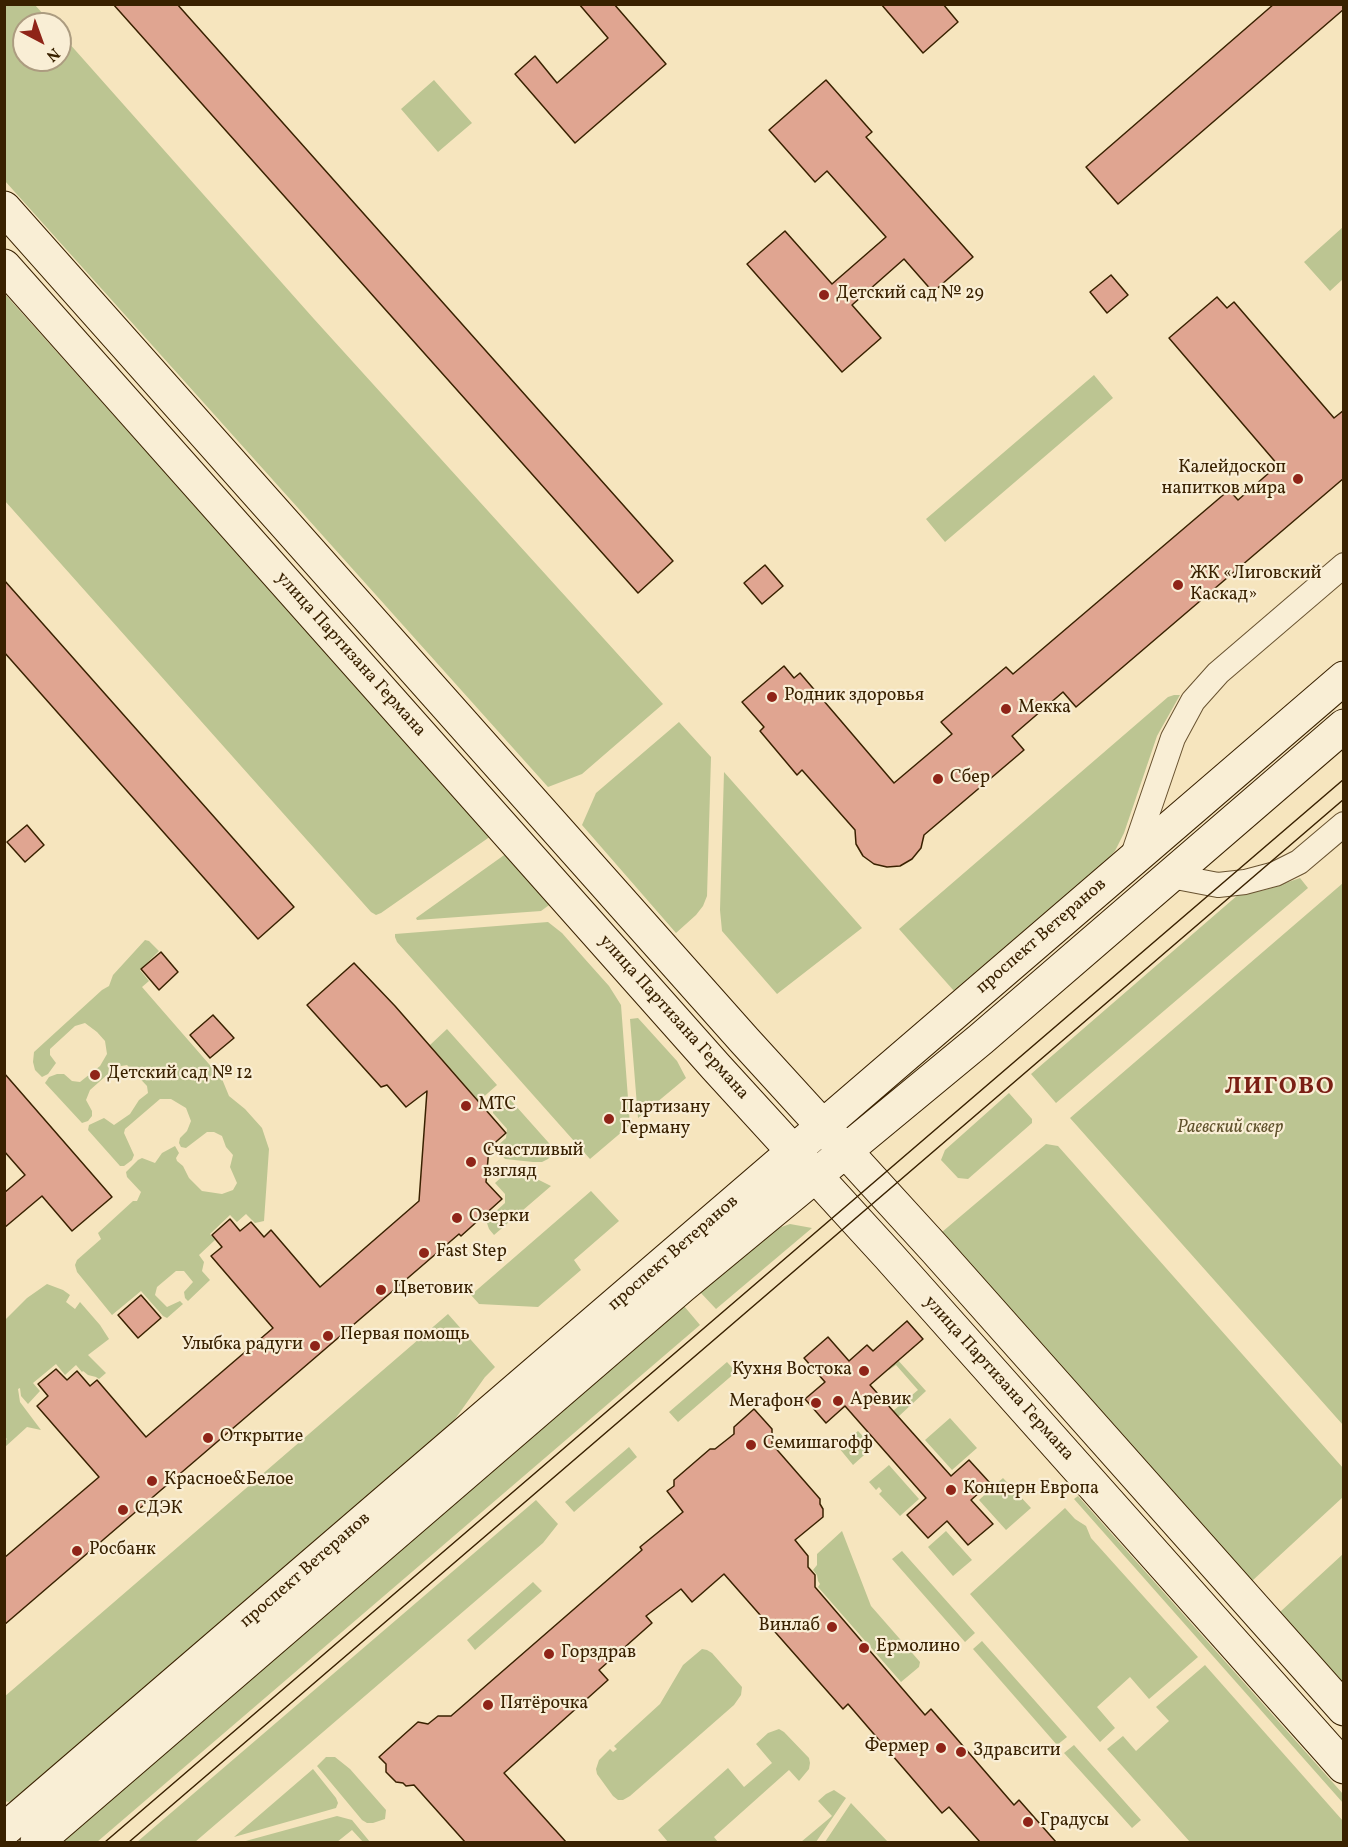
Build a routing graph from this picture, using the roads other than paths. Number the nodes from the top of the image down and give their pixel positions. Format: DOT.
graph roads {
  1 [pos="4,208"];
  2 [pos="4,266"];
  3 [pos="1344,565"];
  4 [pos="1344,678"];
  5 [pos="1344,726"];
  6 [pos="1344,824"];
  7 [pos="1132,858"];
  8 [pos="1171,876"];
  9 [pos="823,1126"];
  10 [pos="845,1151"];
  11 [pos="793,1152"];
  12 [pos="815,1175"];
  13 [pos="1344,1709"];
  14 [pos="1344,1767"];
  15 [pos="4,1830"];
  16 [pos="37,1842"];
  1 -- 9 [label="main road, улица Партизана Германа"];
  2 -- 11 [label="main road, улица Партизана Германа"];
  3 -- 7 [label="street"];
  4 -- 7 [label="main road, проспект Ветеранов"];
  5 -- 8 [label="main road, проспект Ветеранов"];
  6 -- 8 [label="street"];
  7 -- 9 [label="main road, проспект Ветеранов"];
  8 -- 10 [label="main road, проспект Ветеранов"];
  9 -- 10 [label="main road, улица Партизана Германа"];
  9 -- 11 [label="main road, проспект Ветеранов"];
  10 -- 12 [label="main road, проспект Ветеранов"];
  10 -- 13 [label="main road, улица Партизана Германа"];
  11 -- 12 [label="main road, улица Партизана Германа"];
  11 -- 15 [label="main road, проспект Ветеранов"];
  12 -- 14 [label="main road, улица Партизана Германа"];
  12 -- 16 [label="main road, проспект Ветеранов"];
}
